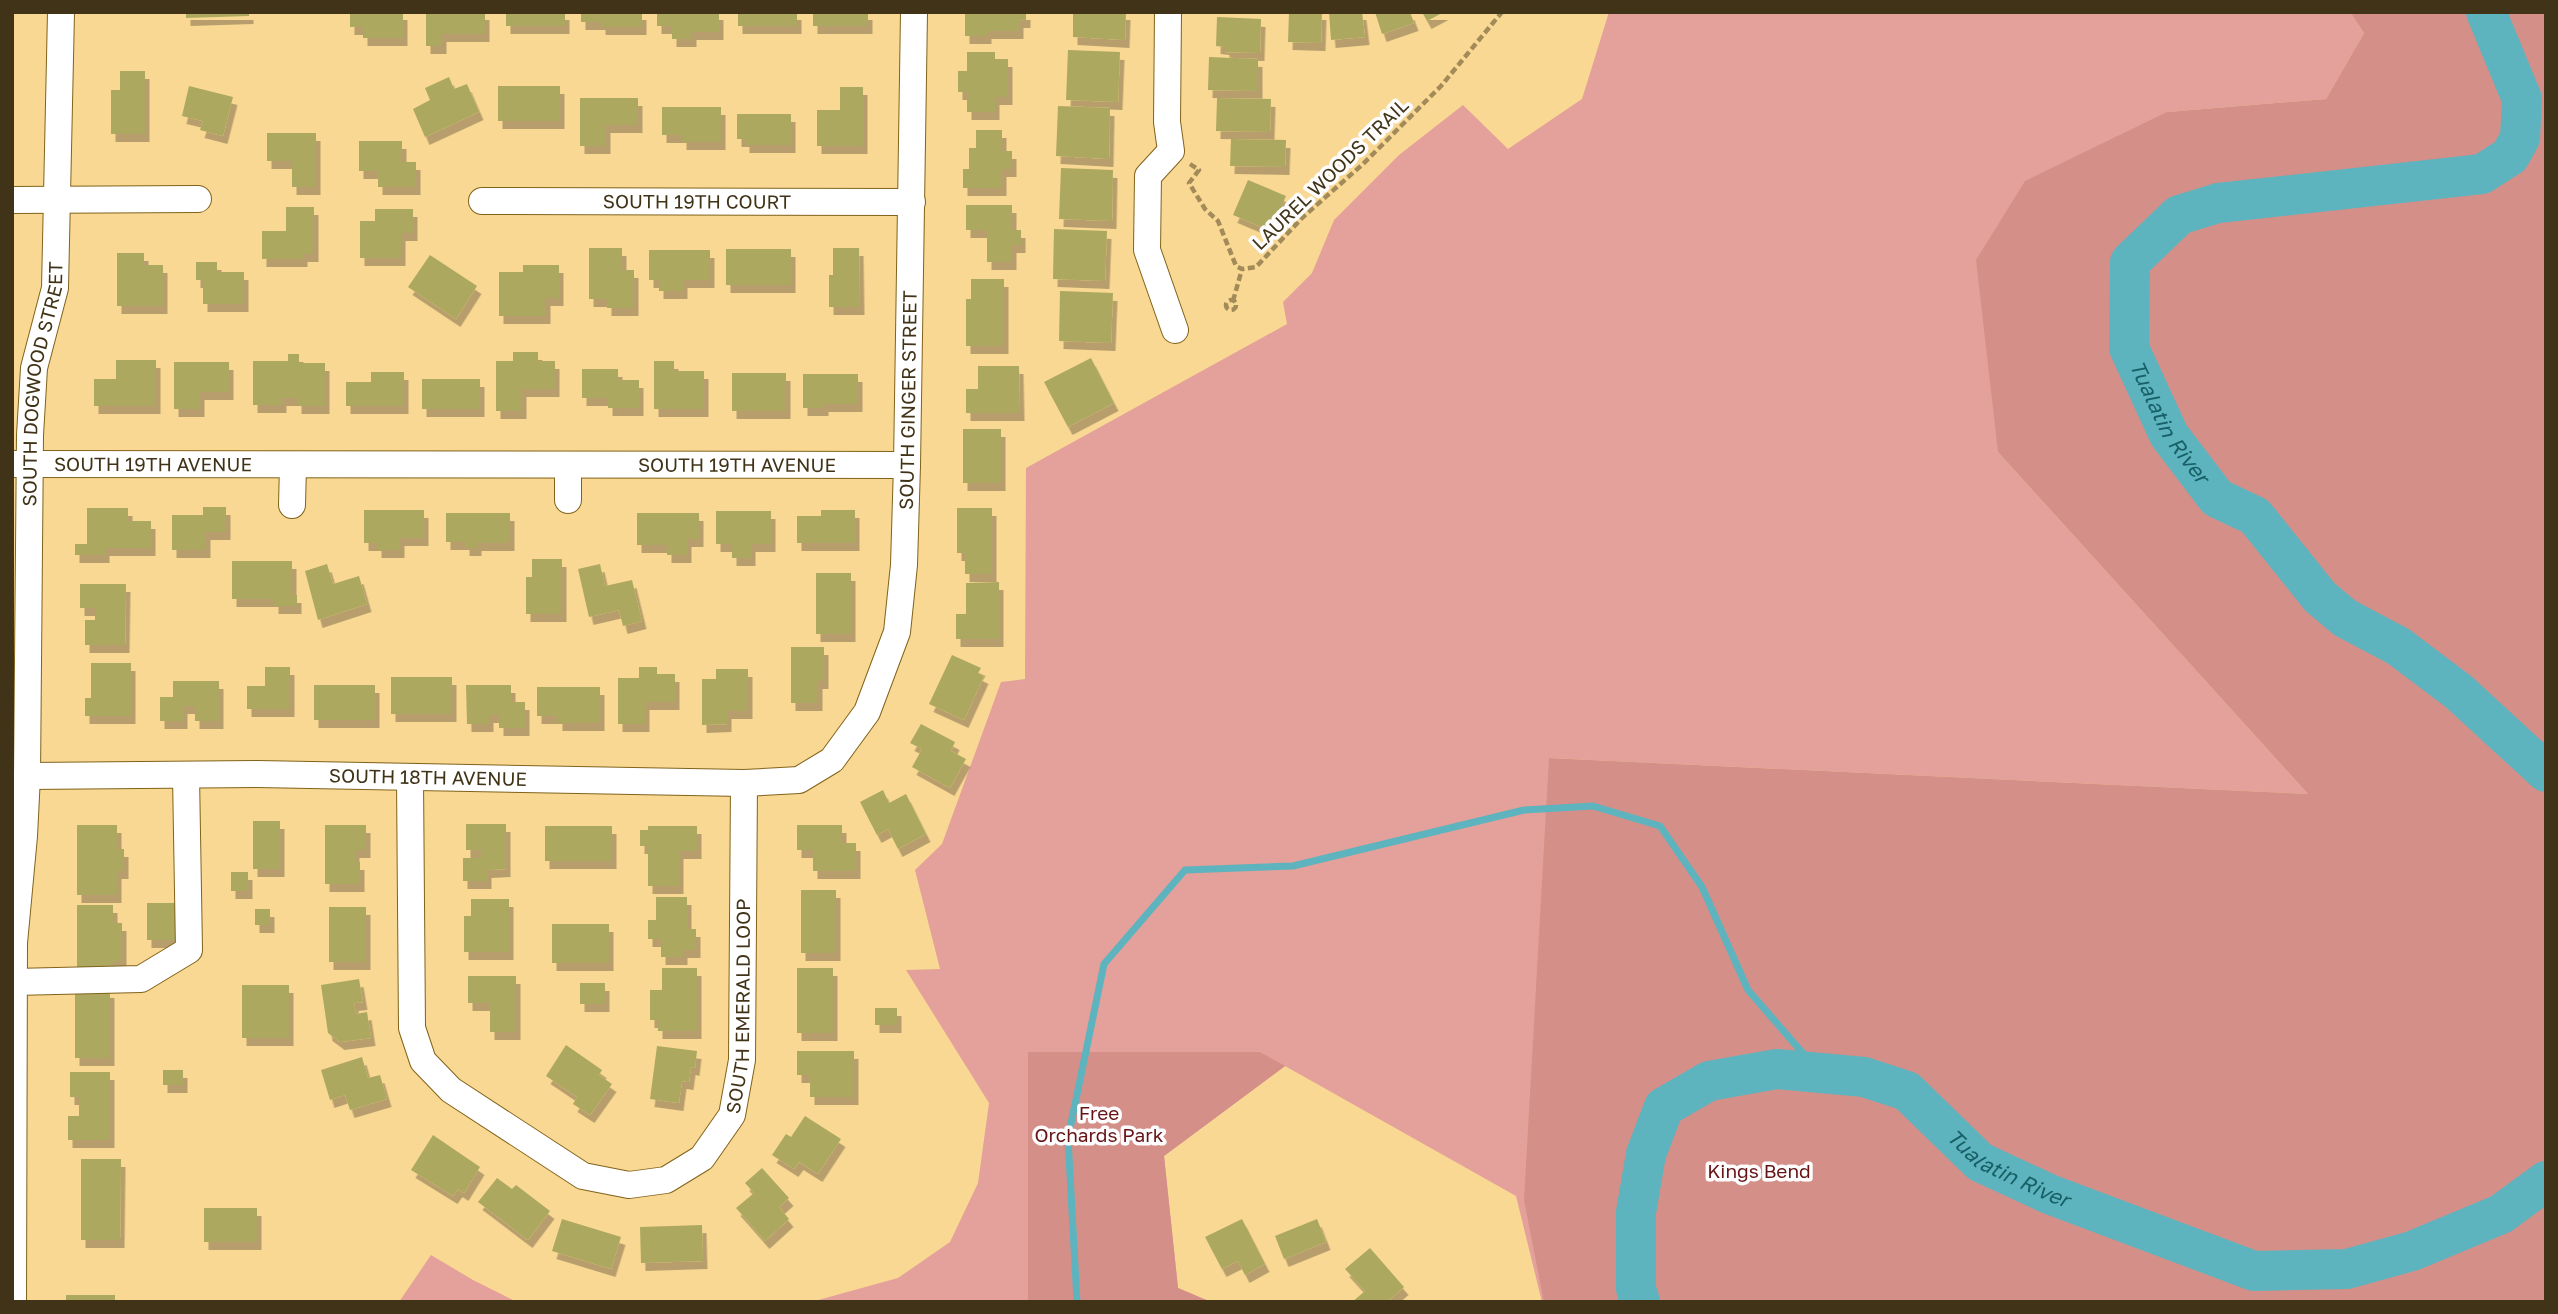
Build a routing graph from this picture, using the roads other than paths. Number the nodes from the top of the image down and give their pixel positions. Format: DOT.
graph roads {
  1 [pos="61,12"];
  2 [pos="914,12"];
  3 [pos="1167,12"];
  4 [pos="198,199"];
  5 [pos="12,200"];
  6 [pos="58,200"];
  7 [pos="482,201"];
  8 [pos="912,202"];
  9 [pos="1175,330"];
  10 [pos="21,464"];
  11 [pos="292,464"];
  12 [pos="568,465"];
  13 [pos="907,465"];
  14 [pos="568,500"];
  15 [pos="292,505"];
  16 [pos="824,765"];
  17 [pos="186,775"];
  18 [pos="27,776"];
  19 [pos="410,779"];
  20 [pos="744,783"];
  21 [pos="14,982"];
  22 [pos="13,1236"];
  23 [pos="13,1302"];
  1 -- 6 [label="street, SOUTH DOGWOOD STREET"];
  2 -- 8 [label="street, SOUTH GINGER STREET"];
  3 -- 9 [label="street"];
  4 -- 6 [label="street"];
  5 -- 6 [label="street"];
  6 -- 10 [label="street, SOUTH DOGWOOD STREET"];
  7 -- 8 [label="street, SOUTH 19TH COURT"];
  8 -- 13 [label="street, SOUTH GINGER STREET"];
  10 -- 11 [label="street, SOUTH 19TH AVENUE"];
  10 -- 18 [label="street, SOUTH DOGWOOD STREET"];
  11 -- 12 [label="street, SOUTH 19TH AVENUE"];
  11 -- 15 [label="street"];
  12 -- 13 [label="street, SOUTH 19TH AVENUE"];
  12 -- 14 [label="street"];
  13 -- 16 [label="street, SOUTH GINGER STREET"];
  16 -- 20 [label="street, SOUTH 18TH AVENUE"];
  17 -- 18 [label="street, SOUTH 18TH AVENUE"];
  17 -- 19 [label="street, SOUTH 18TH AVENUE"];
  17 -- 21 [label="street"];
  18 -- 21 [label="street, SOUTH DOGWOOD STREET"];
  19 -- 20 [label="street, SOUTH 18TH AVENUE"];
  19 -- 20 [label="street, SOUTH EMERALD LOOP"];
  21 -- 22 [label="street, SOUTH DOGWOOD STREET"];
  22 -- 23 [label="street, SOUTH DOGWOOD STREET"];
}
